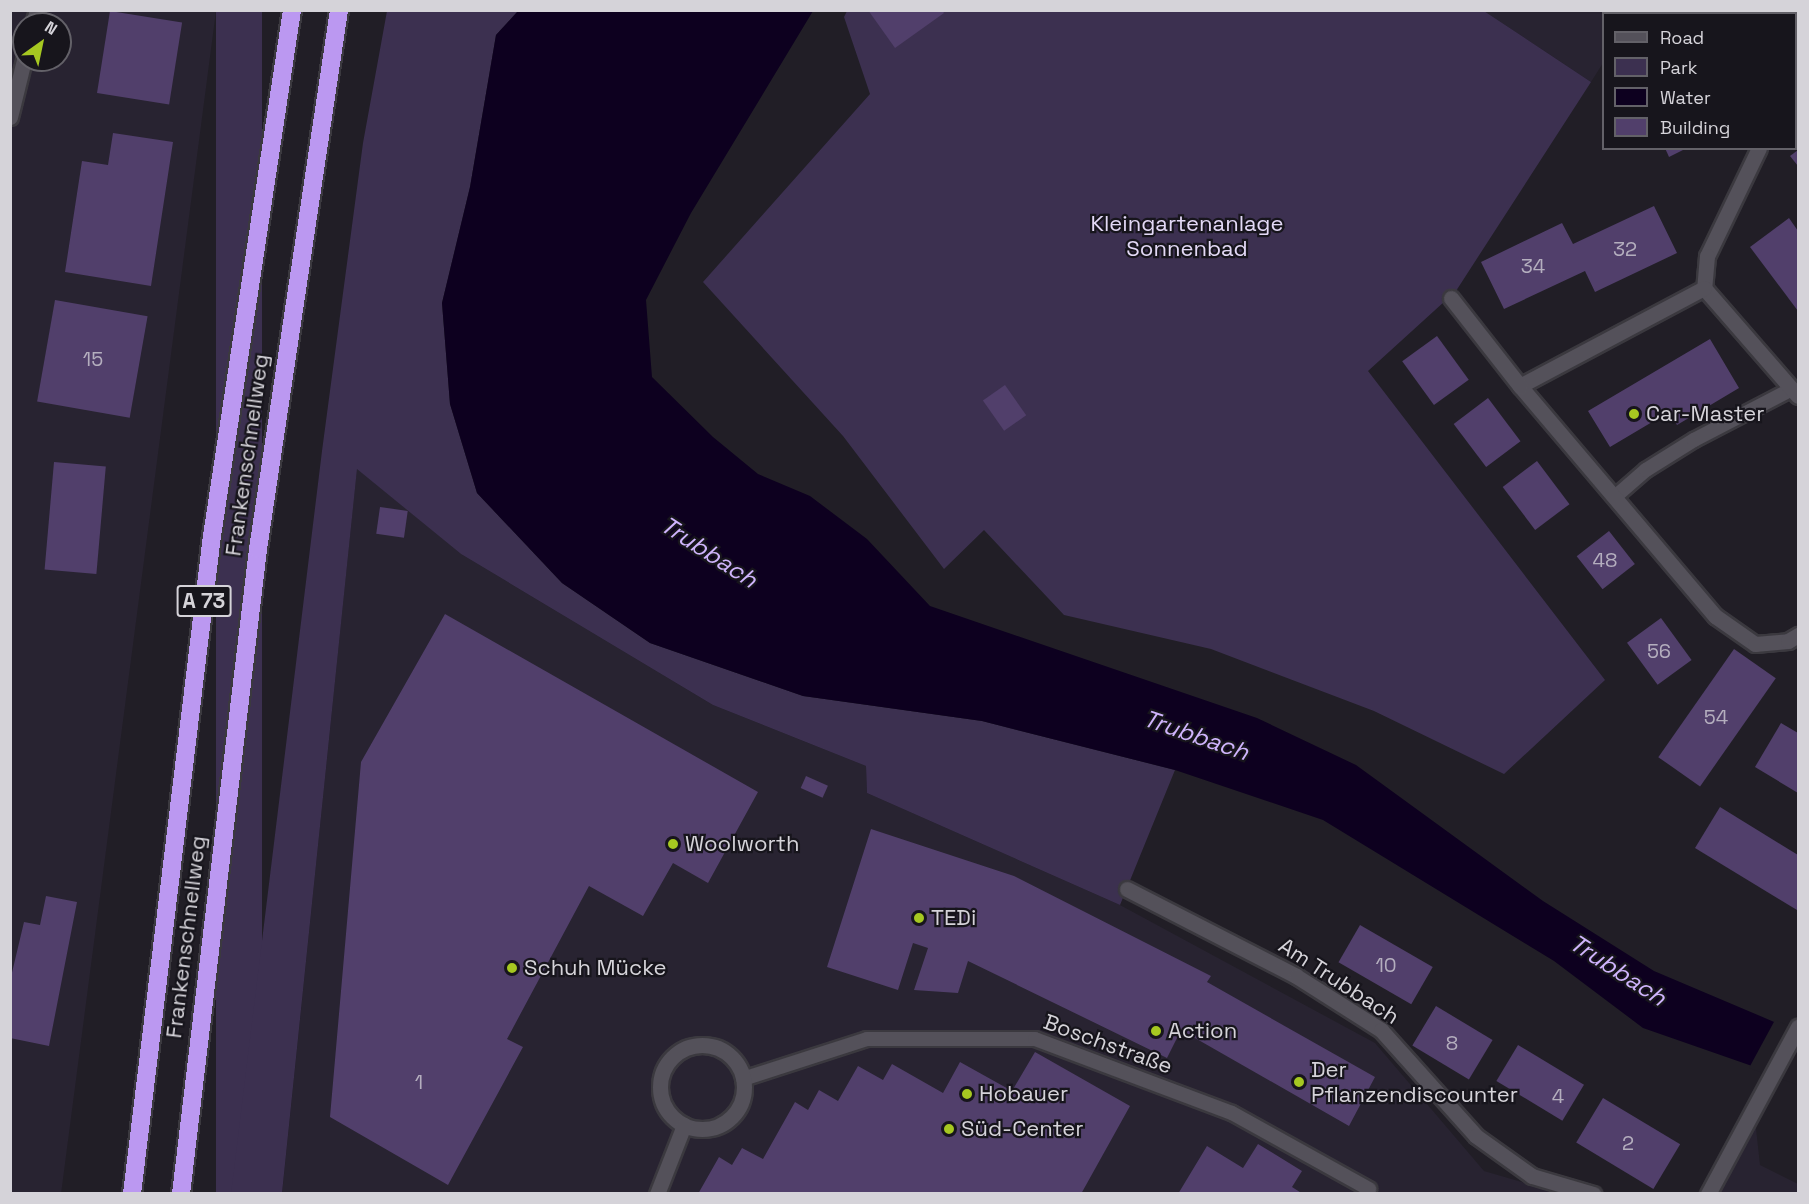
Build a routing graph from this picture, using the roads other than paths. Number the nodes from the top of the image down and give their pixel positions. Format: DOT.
graph roads {
  1 [pos="292,10"];
  2 [pos="339,10"];
  3 [pos="21,72"];
  4 [pos="10,117"];
  5 [pos="1758,150"];
  6 [pos="1704,288"];
  7 [pos="1451,298"];
  8 [pos="1520,386"];
  9 [pos="1795,392"];
  10 [pos="1616,496"];
  11 [pos="1798,635"];
  12 [pos="1127,889"];
  13 [pos="1798,1027"];
  14 [pos="743,1079"];
  15 [pos="684,1125"];
  16 [pos="1370,1189"];
  17 [pos="132,1194"];
  18 [pos="181,1194"];
  19 [pos="657,1194"];
  20 [pos="1593,1194"];
  21 [pos="1708,1194"];
  1 -- 17 [label="highway, A 73"];
  2 -- 18 [label="highway, Frankenschnellweg / A 73"];
  3 -- 4 [label="street"];
  5 -- 6 [label="street"];
  6 -- 8 [label="street"];
  6 -- 9 [label="street"];
  7 -- 8 [label="street"];
  8 -- 10 [label="street"];
  9 -- 10 [label="lane"];
  10 -- 11 [label="street"];
  12 -- 20 [label="street, Am Trubbach"];
  13 -- 21 [label="street"];
  14 -- 15 [label="street"];
  14 -- 15 [label="street"];
  14 -- 16 [label="lane, Boschstraße"];
  15 -- 19 [label="street"];
}
